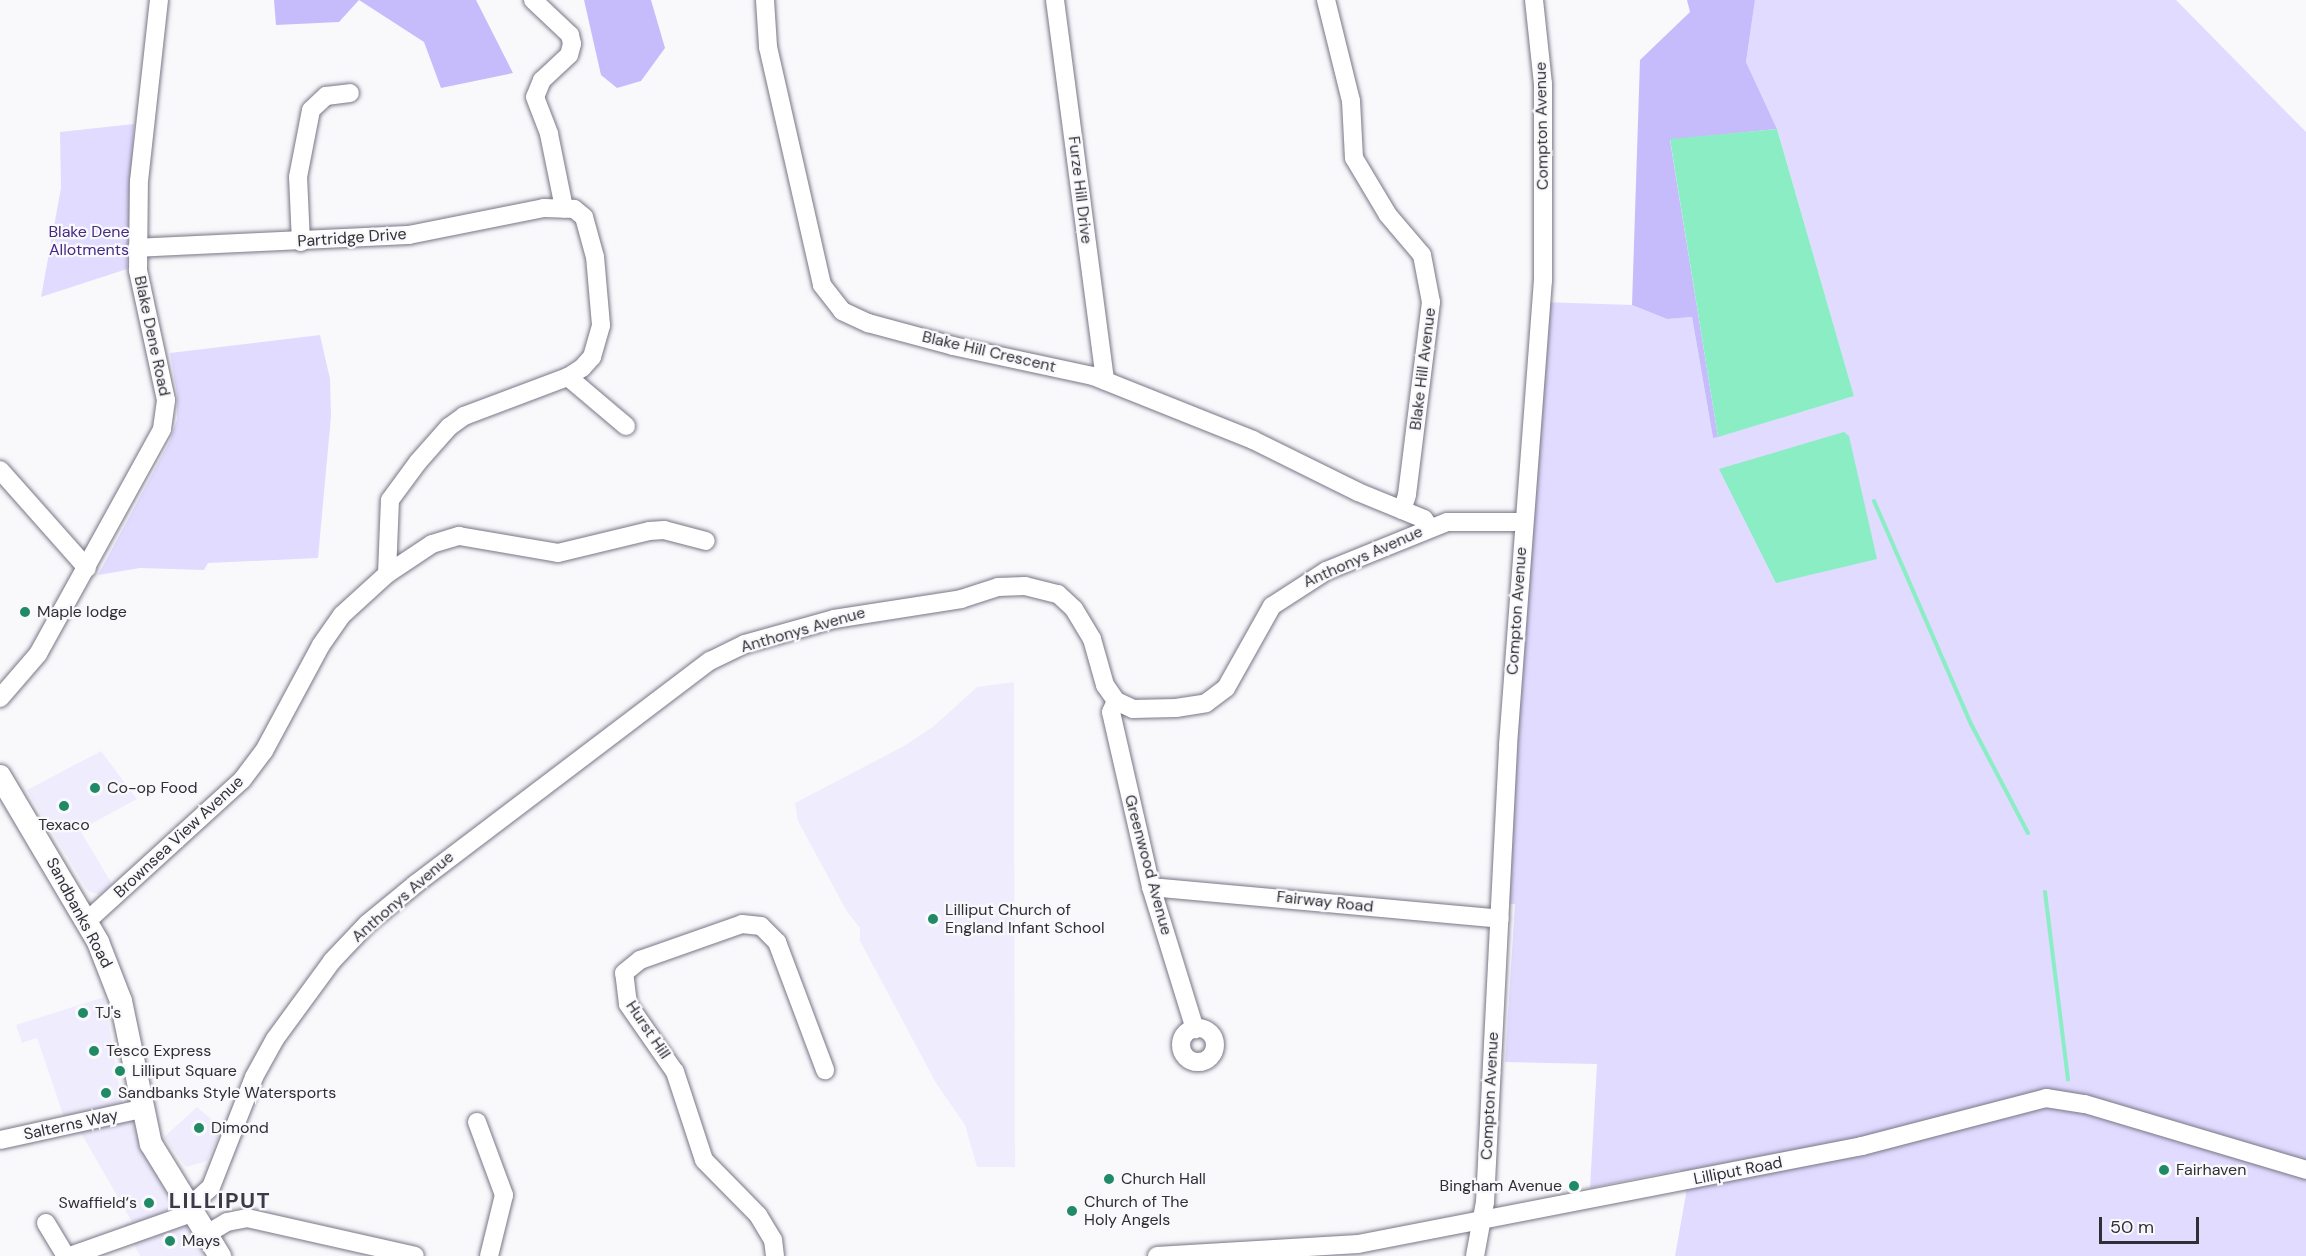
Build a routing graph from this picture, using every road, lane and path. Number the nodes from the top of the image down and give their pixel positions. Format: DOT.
graph roads {
  1 [pos="159,0"];
  2 [pos="533,0"];
  3 [pos="765,0"];
  4 [pos="1055,0"];
  5 [pos="1326,0"];
  6 [pos="1534,0"];
  7 [pos="350,93"];
  8 [pos="564,208"];
  9 [pos="301,242"];
  10 [pos="137,248"];
  11 [pos="568,377"];
  12 [pos="1105,381"];
  13 [pos="626,426"];
  14 [pos="0,470"];
  15 [pos="1402,510"];
  16 [pos="1523,522"];
  17 [pos="1429,527"];
  18 [pos="706,541"];
  19 [pos="87,568"];
  20 [pos="387,574"];
  21 [pos="0,698"];
  22 [pos="1116,701"];
  23 [pos="0,776"];
  24 [pos="1151,887"];
  25 [pos="1500,919"];
  26 [pos="87,921"];
  27 [pos="1195,1029"];
  28 [pos="825,1070"];
  29 [pos="141,1109"];
  30 [pos="477,1122"];
  31 [pos="0,1140"];
  32 [pos="2306,1170"];
  33 [pos="192,1209"];
  34 [pos="1480,1222"];
  35 [pos="46,1223"];
  36 [pos="207,1234"];
  37 [pos="1234,1254"];
  38 [pos="68,1256"];
  39 [pos="220,1256"];
  40 [pos="415,1256"];
  41 [pos="489,1256"];
  42 [pos="775,1256"];
  43 [pos="1157,1256"];
  44 [pos="1475,1256"];
  1 -- 10 [label="street, Blake Dene Road"];
  2 -- 8 [label="street"];
  3 -- 12 [label="street, Blake Hill Crescent"];
  4 -- 12 [label="street, Furze Hill Drive"];
  5 -- 15 [label="street, Blake Hill Avenue"];
  6 -- 16 [label="street, Compton Avenue"];
  7 -- 9 [label="street"];
  8 -- 9 [label="street, Partridge Drive"];
  8 -- 11 [label="street"];
  9 -- 10 [label="street, Partridge Drive"];
  10 -- 19 [label="street, Blake Dene Road"];
  11 -- 13 [label="street"];
  11 -- 20 [label="street"];
  12 -- 15 [label="street, Blake Hill Crescent"];
  14 -- 19 [label="street"];
  15 -- 17 [label="street, Blake Hill Crescent"];
  16 -- 17 [label="street, Anthonys Avenue"];
  16 -- 25 [label="street, Compton Avenue"];
  17 -- 22 [label="street, Anthonys Avenue"];
  18 -- 20 [label="street, Brownsea View Avenue"];
  19 -- 21 [label="street, Blake Dene Road"];
  20 -- 26 [label="street, Brownsea View Avenue"];
  22 -- 24 [label="street, Greenwood Avenue"];
  22 -- 33 [label="street, Anthonys Avenue"];
  23 -- 26 [label="main road, Sandbanks Road"];
  24 -- 25 [label="street, Fairway Road"];
  24 -- 27 [label="street, Greenwood Avenue"];
  25 -- 34 [label="street, Compton Avenue"];
  26 -- 29 [label="main road, Sandbanks Road"];
  28 -- 42 [label="street, Hurst Hill"];
  29 -- 31 [label="street, Salterns Way"];
  29 -- 33 [label="main road, Sandbanks Road"];
  30 -- 41 [label="street"];
  32 -- 34 [label="street, Lilliput Road"];
  33 -- 36 [label="main road, Sandbanks Road"];
  33 -- 38 [label="street"];
  34 -- 37 [label="street, Lilliput Road"];
  34 -- 44 [label="street"];
  35 -- 38 [label="street"];
  36 -- 39 [label="main road, Sandbanks Road"];
  36 -- 40 [label="street"];
  37 -- 43 [label="street, Lilliput Road"];
}
